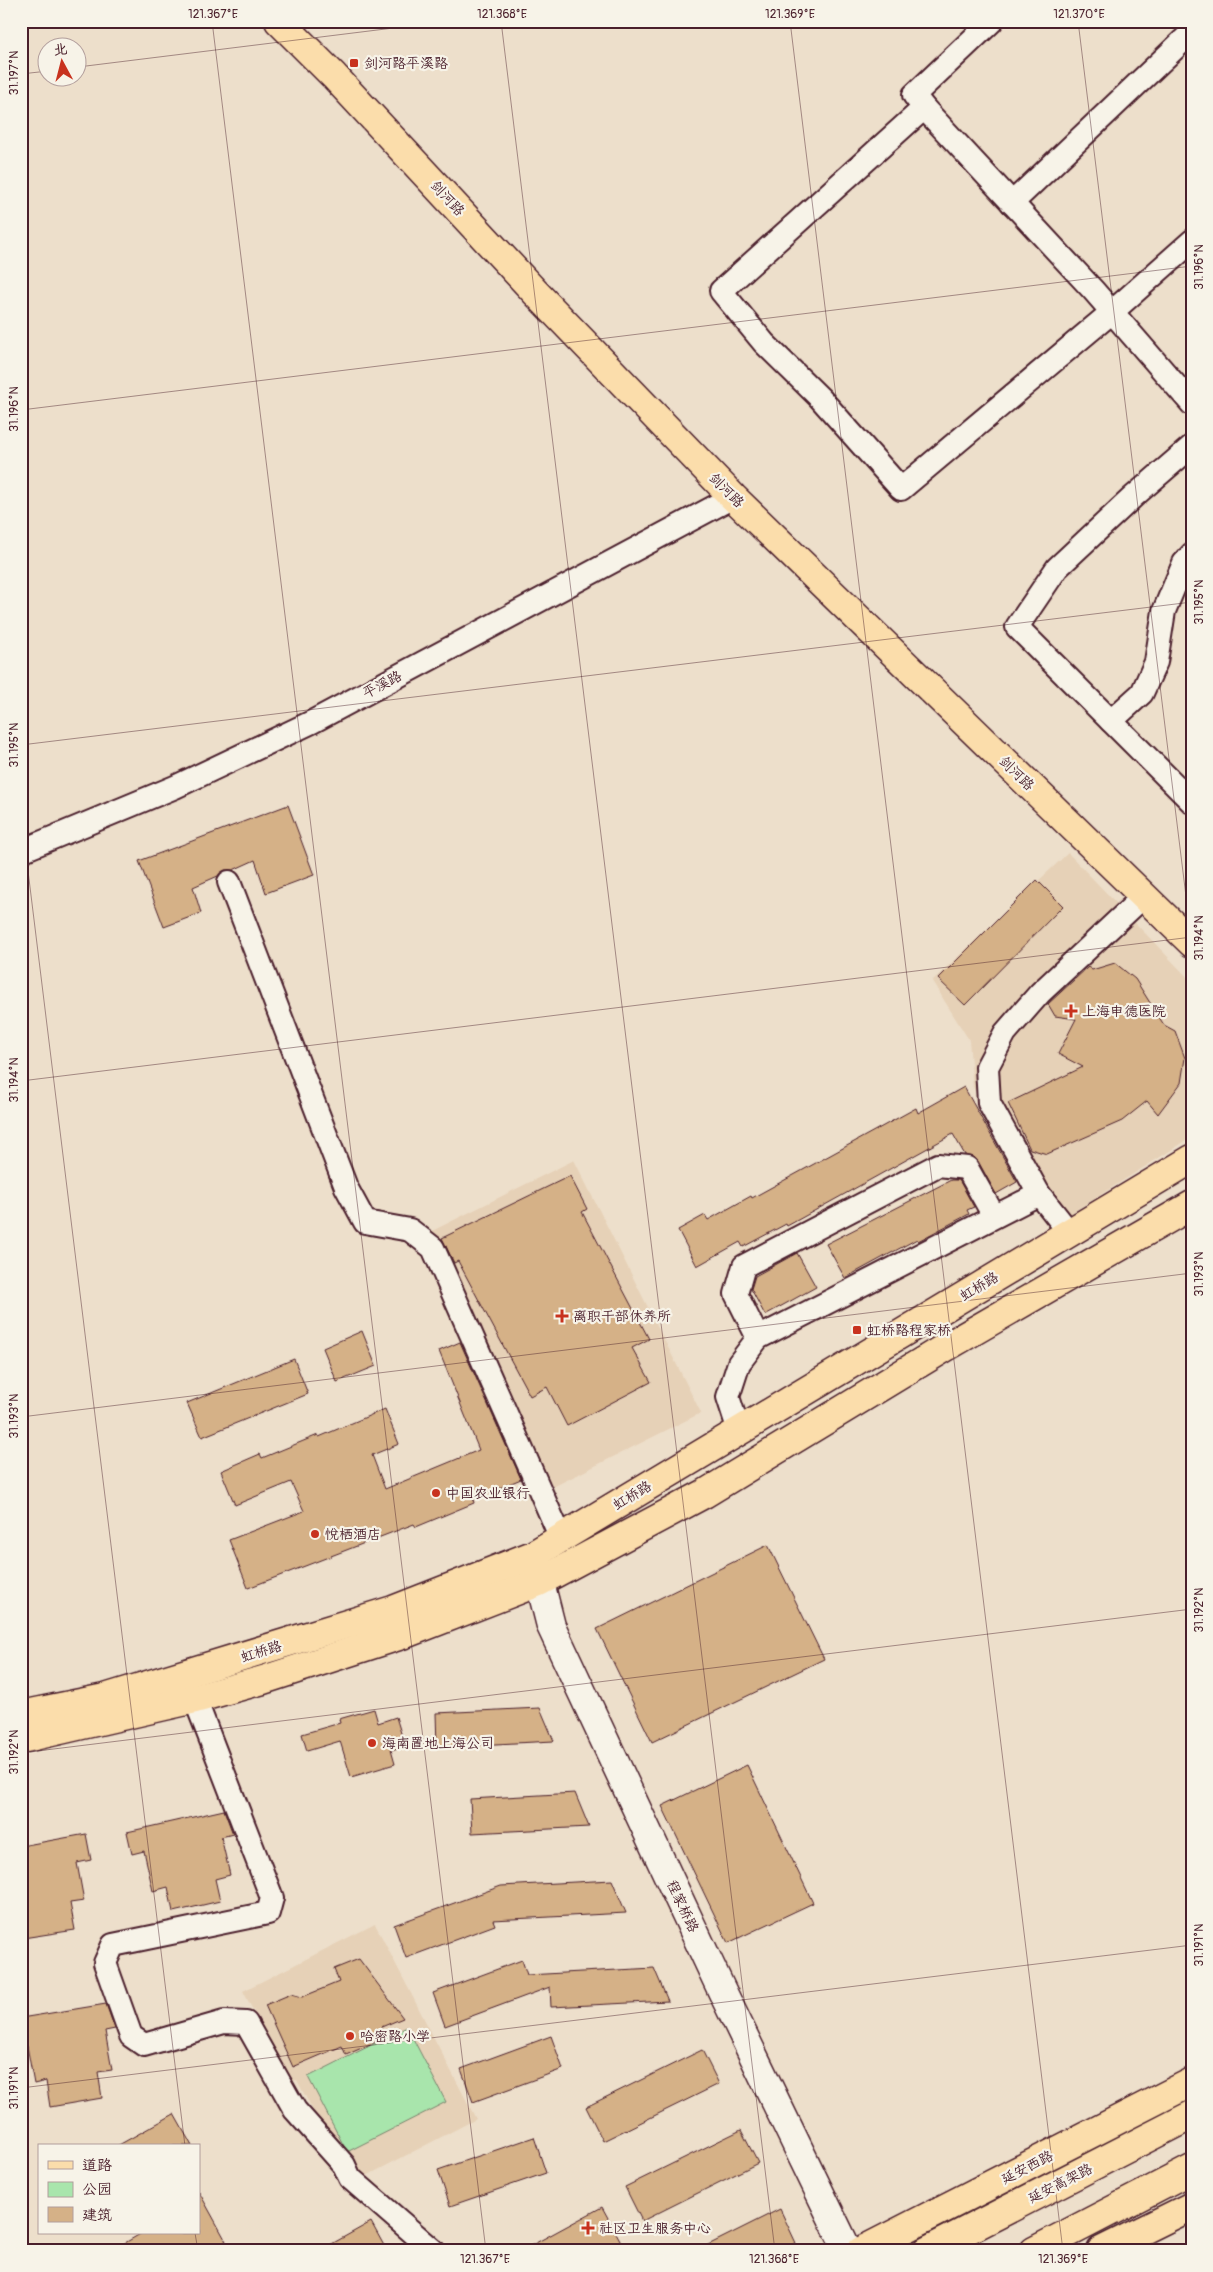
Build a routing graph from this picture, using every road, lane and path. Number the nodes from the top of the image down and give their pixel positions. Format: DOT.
graph roads {
  1 [pos="280,21"];
  2 [pos="992,21"];
  3 [pos="1192,32"];
  4 [pos="924,108"];
  5 [pos="1012,203"];
  6 [pos="1192,241"];
  7 [pos="1112,312"];
  8 [pos="1192,404"];
  9 [pos="1192,446"];
  10 [pos="733,496"];
  11 [pos="1192,554"];
  12 [pos="1111,721"];
  13 [pos="1192,802"];
  14 [pos="21,851"];
  15 [pos="229,882"];
  16 [pos="1144,896"];
  17 [pos="1188,932"];
  18 [pos="1192,1159"];
  19 [pos="1038,1194"];
  20 [pos="1192,1205"];
  21 [pos="994,1216"];
  22 [pos="1069,1232"];
  23 [pos="758,1338"];
  24 [pos="739,1430"];
  25 [pos="562,1538"];
  26 [pos="533,1555"];
  27 [pos="539,1582"];
  28 [pos="195,1700"];
  29 [pos="21,1715"];
  30 [pos="21,1739"];
  31 [pos="1192,2082"];
  32 [pos="1192,2116"];
  33 [pos="1192,2169"];
  34 [pos="1192,2206"];
  35 [pos="434,2251"];
  36 [pos="848,2251"];
  37 [pos="861,2251"];
  38 [pos="927,2251"];
  39 [pos="1034,2251"];
  40 [pos="1101,2251"];
  1 -- 10 [label="main road, 剑河路"];
  2 -- 4 [label="street"];
  3 -- 5 [label="street"];
  4 -- 5 [label="street"];
  4 -- 7 [label="street"];
  5 -- 7 [label="street"];
  6 -- 7 [label="street"];
  7 -- 8 [label="street"];
  9 -- 12 [label="street"];
  10 -- 14 [label="street, 平溪路"];
  10 -- 16 [label="main road, 剑河路"];
  11 -- 12 [label="street"];
  12 -- 13 [label="street"];
  15 -- 25 [label="street"];
  16 -- 17 [label="main road, 剑河路"];
  16 -- 19 [label="street"];
  18 -- 22 [label="main road, 虹桥路"];
  19 -- 21 [label="street"];
  19 -- 22 [label="street"];
  20 -- 27 [label="main road, 虹桥路"];
  21 -- 23 [label="street"];
  21 -- 23 [label="street"];
  22 -- 24 [label="main road, 虹桥路"];
  23 -- 24 [label="street"];
  24 -- 25 [label="main road, 虹桥路"];
  25 -- 26 [label="main road, 虹桥路"];
  26 -- 27 [label="street, 程家桥路"];
  26 -- 29 [label="main road, 虹桥路"];
  27 -- 28 [label="main road, 虹桥路"];
  27 -- 36 [label="street, 程家桥路"];
  28 -- 30 [label="main road, 虹桥路"];
  28 -- 35 [label="street"];
  31 -- 37 [label="main road, 延安西路"];
  32 -- 38 [label="main road, 延安高架路"];
  33 -- 39 [label="main road"];
  34 -- 40 [label="main road"];
}
